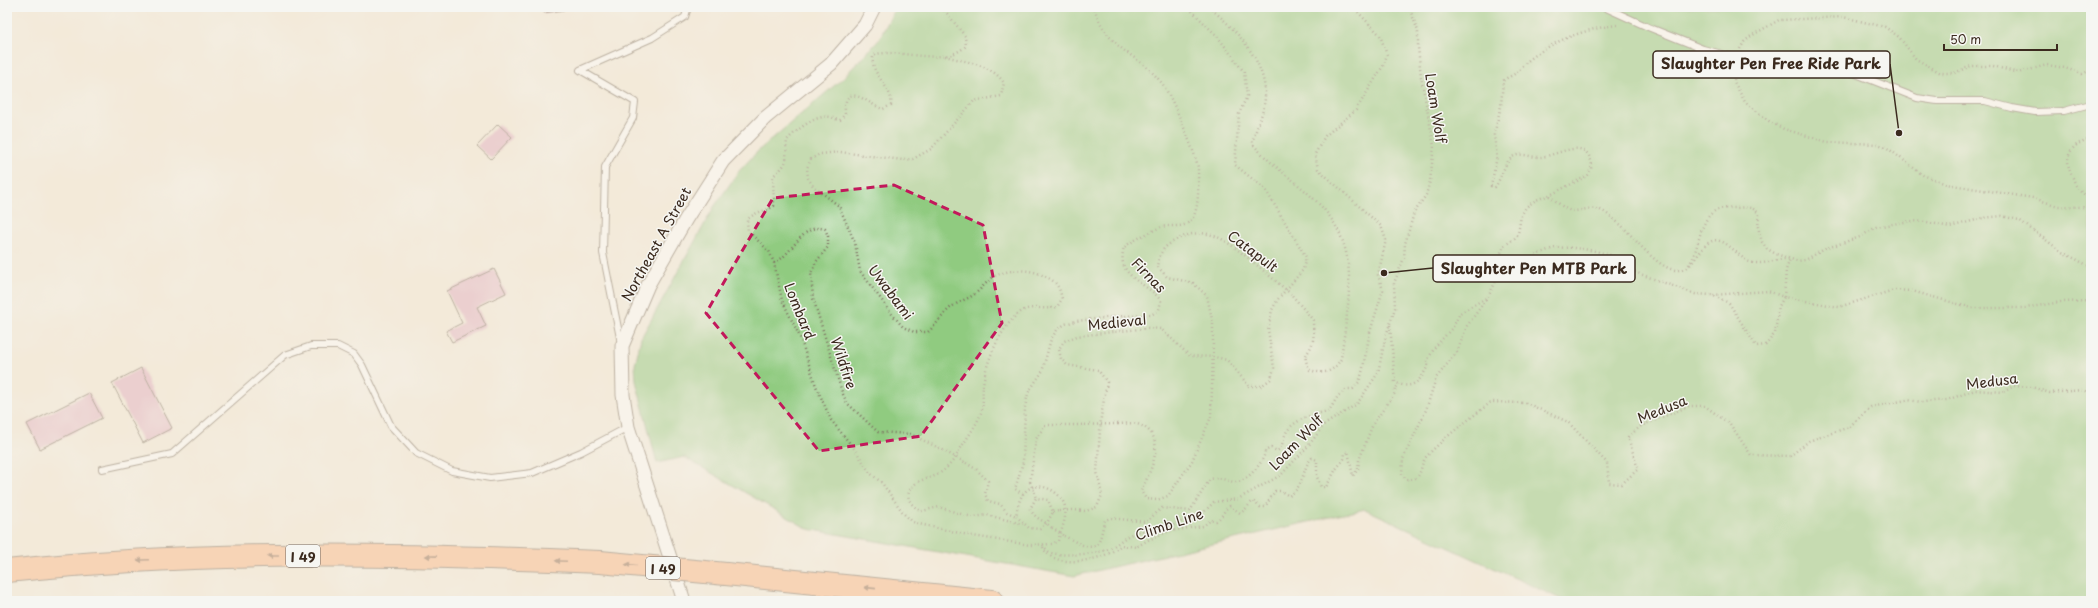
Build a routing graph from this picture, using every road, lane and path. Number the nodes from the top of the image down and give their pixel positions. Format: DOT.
graph roads {
  1 [pos="688,7"];
  2 [pos="874,7"];
  3 [pos="942,7"];
  4 [pos="1094,7"];
  5 [pos="1188,7"];
  6 [pos="1209,7"];
  7 [pos="1353,7"];
  8 [pos="1409,7"];
  9 [pos="1604,7"];
  10 [pos="1620,24"];
  11 [pos="941,56"];
  12 [pos="2091,104"];
  13 [pos="2091,138"];
  14 [pos="1549,195"];
  15 [pos="2091,198"];
  16 [pos="1790,259"];
  17 [pos="774,263"];
  18 [pos="1517,263"];
  19 [pos="1687,267"];
  20 [pos="2091,267"];
  21 [pos="1712,295"];
  22 [pos="1488,297"];
  23 [pos="1784,297"];
  24 [pos="2091,301"];
  25 [pos="1390,324"];
  26 [pos="622,346"];
  27 [pos="1399,384"];
  28 [pos="2091,393"];
  29 [pos="628,427"];
  30 [pos="955,457"];
  31 [pos="102,469"];
  32 [pos="1023,494"];
  33 [pos="1036,498"];
  34 [pos="1053,512"];
  35 [pos="1016,516"];
  36 [pos="1047,522"];
  37 [pos="1025,524"];
  38 [pos="1042,545"];
  39 [pos="7,571"];
  40 [pos="684,601"];
  41 [pos="992,601"];
  1 -- 26 [label="lane"];
  2 -- 26 [label="street, Northeast A Street"];
  3 -- 11 [label="path, Lombard"];
  4 -- 32 [label="path, Firnas"];
  5 -- 34 [label="path, Medieval, bridge"];
  6 -- 33 [label="path, Catapult, bridge"];
  7 -- 36 [label="path, bridge"];
  8 -- 25 [label="path, Loam Wolf"];
  9 -- 12 [label="lane"];
  10 -- 14 [label="path"];
  11 -- 17 [label="path, Lombard"];
  11 -- 30 [label="path, Uwabami"];
  13 -- 15 [label="path"];
  14 -- 18 [label="path"];
  14 -- 19 [label="path"];
  16 -- 19 [label="path"];
  16 -- 19 [label="path"];
  16 -- 20 [label="path"];
  16 -- 23 [label="path"];
  17 -- 30 [label="path, Wildfire, bridge"];
  17 -- 38 [label="path, Lombard"];
  18 -- 21 [label="path, Medusa"];
  18 -- 22 [label="path, Medusa"];
  21 -- 23 [label="path"];
  21 -- 23 [label="path"];
  22 -- 27 [label="path"];
  22 -- 28 [label="path, Medusa"];
  23 -- 24 [label="path"];
  25 -- 27 [label="path"];
  25 -- 38 [label="path, Loam Wolf"];
  26 -- 29 [label="street, Northeast A Street"];
  27 -- 38 [label="path, Climb Line"];
  29 -- 31 [label="lane"];
  29 -- 40 [label="street, Northeast A Street"];
  30 -- 35 [label="path, Wildfire, bridge"];
  30 -- 37 [label="path, Uwabami"];
  32 -- 35 [label="path"];
  32 -- 38 [label="path, Lombard"];
  33 -- 34 [label="path"];
  33 -- 36 [label="path"];
  34 -- 36 [label="path"];
  35 -- 37 [label="path"];
  36 -- 37 [label="path"];
  41 -- 39 [label="highway, I 49, one-way, bridge"];
}
